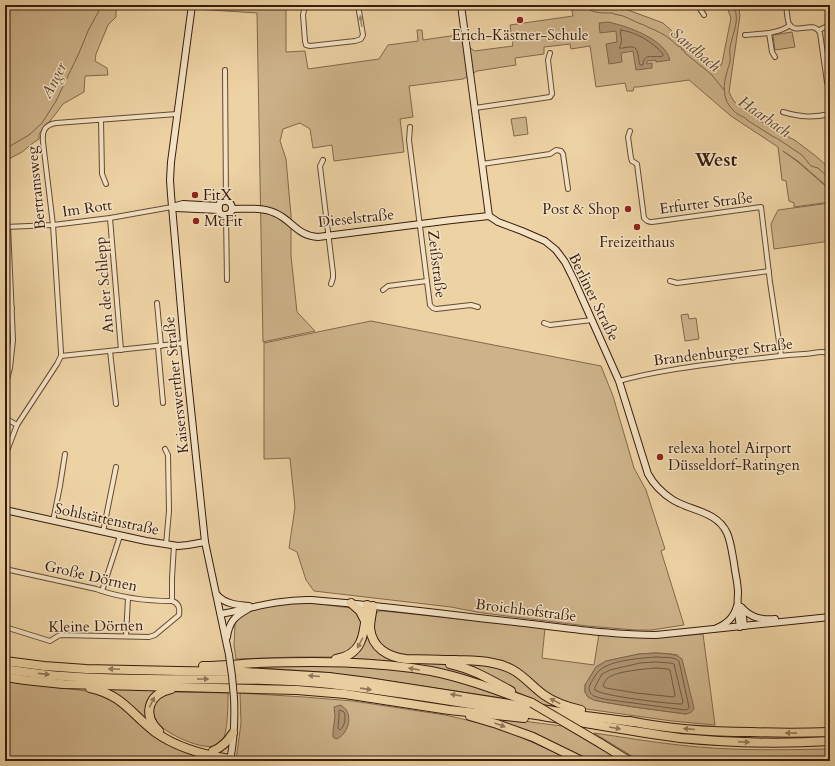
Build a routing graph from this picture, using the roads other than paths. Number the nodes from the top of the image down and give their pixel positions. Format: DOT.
graph roads {
  1 [pos="192,5"];
  2 [pos="305,5"];
  3 [pos="358,5"];
  4 [pos="461,5"];
  5 [pos="699,5"];
  6 [pos="786,5"];
  7 [pos="704,15"];
  8 [pos="790,25"];
  9 [pos="830,25"];
  10 [pos="819,30"];
  11 [pos="769,33"];
  12 [pos="745,35"];
  13 [pos="550,53"];
  14 [pos="775,57"];
  15 [pos="225,70"];
  16 [pos="830,93"];
  17 [pos="475,108"];
  18 [pos="782,112"];
  19 [pos="177,114"];
  20 [pos="830,114"];
  21 [pos="101,120"];
  22 [pos="410,127"];
  23 [pos="630,131"];
  24 [pos="323,160"];
  25 [pos="482,164"];
  26 [pos="106,184"];
  27 [pos="568,189"];
  28 [pos="226,201"];
  29 [pos="172,207"];
  30 [pos="219,208"];
  31 [pos="232,209"];
  32 [pos="226,215"];
  33 [pos="489,216"];
  34 [pos="110,218"];
  35 [pos="420,224"];
  36 [pos="53,225"];
  37 [pos="7,227"];
  38 [pos="329,236"];
  39 [pos="769,271"];
  40 [pos="227,280"];
  41 [pos="427,281"];
  42 [pos="670,281"];
  43 [pos="331,284"];
  44 [pos="383,290"];
  45 [pos="157,303"];
  46 [pos="478,307"];
  47 [pos="12,308"];
  48 [pos="5,309"];
  49 [pos="592,320"];
  50 [pos="544,323"];
  51 [pos="184,343"];
  52 [pos="160,346"];
  53 [pos="121,350"];
  54 [pos="110,351"];
  55 [pos="829,353"];
  56 [pos="61,356"];
  57 [pos="781,356"];
  58 [pos="619,381"];
  59 [pos="5,387"];
  60 [pos="163,403"];
  61 [pos="116,404"];
  62 [pos="5,418"];
  63 [pos="17,425"];
  64 [pos="165,449"];
  65 [pos="65,454"];
  66 [pos="5,456"];
  67 [pos="116,467"];
  68 [pos="5,510"];
  69 [pos="53,522"];
  70 [pos="103,532"];
  71 [pos="120,536"];
  72 [pos="205,542"];
  73 [pos="166,544"];
  74 [pos="174,545"];
  75 [pos="5,569"];
  76 [pos="102,591"];
  77 [pos="216,594"];
  78 [pos="128,598"];
  79 [pos="172,601"];
  80 [pos="351,603"];
  81 [pos="370,605"];
  82 [pos="254,606"];
  83 [pos="739,606"];
  84 [pos="221,614"];
  85 [pos="830,617"];
  86 [pos="365,622"];
  87 [pos="784,622"];
  88 [pos="5,627"];
  89 [pos="742,627"];
  90 [pos="712,630"];
  91 [pos="126,636"];
  92 [pos="227,643"];
  93 [pos="431,660"];
  94 [pos="5,661"];
  95 [pos="316,662"];
  96 [pos="5,669"];
  97 [pos="153,670"];
  98 [pos="5,677"];
  99 [pos="230,679"];
  100 [pos="63,684"];
  101 [pos="191,688"];
  102 [pos="285,689"];
  103 [pos="532,703"];
  104 [pos="449,710"];
  105 [pos="577,722"];
  106 [pos="633,722"];
  107 [pos="830,732"];
  108 [pos="233,733"];
  109 [pos="830,741"];
  110 [pos="215,756"];
  111 [pos="230,758"];
  112 [pos="582,761"];
  113 [pos="628,761"];
  1 -- 19 [label="main road, Kaiserswerther Straße"];
  2 -- 3 [label="street, one-way"];
  4 -- 17 [label="main road"];
  5 -- 7 [label="street"];
  6 -- 8 [label="street"];
  8 -- 10 [label="street"];
  8 -- 11 [label="street"];
  9 -- 10 [label="street"];
  10 -- 16 [label="street"];
  11 -- 12 [label="street"];
  11 -- 14 [label="street"];
  13 -- 17 [label="street"];
  15 -- 28 [label="street"];
  17 -- 25 [label="main road"];
  18 -- 20 [label="street"];
  19 -- 21 [label="street, Bertramsweg"];
  19 -- 29 [label="main road, Kaiserswerther Straße"];
  21 -- 26 [label="street"];
  21 -- 36 [label="street, Bertramsweg"];
  22 -- 35 [label="street, Zeißstraße"];
  23 -- 39 [label="street, Erfurter Straße"];
  24 -- 38 [label="street"];
  25 -- 27 [label="street"];
  25 -- 33 [label="main road"];
  28 -- 30 [label="main road"];
  28 -- 31 [label="main road"];
  29 -- 30 [label="main road"];
  29 -- 34 [label="street, Im Rott"];
  29 -- 51 [label="main road, Kaiserswerther Straße"];
  30 -- 32 [label="main road"];
  31 -- 32 [label="main road"];
  31 -- 38 [label="main road, Dieselstraße"];
  32 -- 40 [label="street"];
  33 -- 35 [label="main road, Dieselstraße"];
  33 -- 49 [label="main road, Berliner Straße"];
  34 -- 36 [label="street, Im Rott"];
  34 -- 53 [label="street, An der Schlepp"];
  35 -- 38 [label="main road, Dieselstraße"];
  35 -- 41 [label="street, Zeißstraße"];
  36 -- 37 [label="street, Im Rott"];
  36 -- 56 [label="street, Bertramsweg"];
  37 -- 47 [label="street"];
  38 -- 43 [label="street"];
  39 -- 42 [label="street"];
  39 -- 57 [label="street, Erfurter Straße"];
  41 -- 44 [label="street"];
  41 -- 46 [label="street, Zeißstraße"];
  45 -- 52 [label="street"];
  47 -- 48 [label="street"];
  47 -- 59 [label="street"];
  49 -- 50 [label="street"];
  49 -- 58 [label="main road, Berliner Straße"];
  51 -- 52 [label="street"];
  51 -- 72 [label="main road, Kaiserswerther Straße"];
  52 -- 53 [label="street"];
  52 -- 60 [label="street"];
  53 -- 54 [label="street"];
  54 -- 56 [label="street"];
  54 -- 61 [label="street"];
  55 -- 57 [label="street, Brandenburger Straße"];
  56 -- 63 [label="street"];
  57 -- 58 [label="street, Brandenburger Straße"];
  58 -- 83 [label="main road, Berliner Straße"];
  62 -- 63 [label="street"];
  63 -- 66 [label="street"];
  64 -- 73 [label="street"];
  65 -- 69 [label="street"];
  67 -- 70 [label="street"];
  68 -- 69 [label="main road, Sohlstättenstraße"];
  69 -- 70 [label="main road, Sohlstättenstraße"];
  70 -- 71 [label="main road, Sohlstättenstraße"];
  71 -- 73 [label="main road, Sohlstättenstraße"];
  71 -- 76 [label="street"];
  72 -- 74 [label="main road, Sohlstättenstraße"];
  72 -- 77 [label="main road, Kaiserswerther Straße"];
  73 -- 74 [label="main road, Sohlstättenstraße"];
  74 -- 79 [label="street, Kleine Dörnen"];
  75 -- 76 [label="street, Große Dörnen"];
  76 -- 78 [label="street, Große Dörnen"];
  77 -- 82 [label="main road"];
  77 -- 84 [label="main road, Kaiserswerther Straße"];
  78 -- 79 [label="street, Große Dörnen"];
  78 -- 91 [label="street"];
  79 -- 91 [label="street, Kleine Dörnen"];
  80 -- 81 [label="main road, Broichhofstraße"];
  80 -- 82 [label="main road, Broichhofstraße"];
  80 -- 86 [label="highway"];
  81 -- 86 [label="highway"];
  81 -- 90 [label="main road, Broichhofstraße"];
  81 -- 93 [label="highway"];
  82 -- 84 [label="main road, Broichhofstraße"];
  82 -- 92 [label="main road"];
  83 -- 87 [label="main road"];
  83 -- 89 [label="main road, Berliner Straße"];
  83 -- 90 [label="main road"];
  84 -- 92 [label="main road, Kaiserswerther Straße"];
  85 -- 87 [label="main road, Broichhofstraße"];
  86 -- 95 [label="highway, one-way"];
  87 -- 89 [label="main road, Broichhofstraße"];
  88 -- 91 [label="street, Kleine Dörnen"];
  89 -- 90 [label="main road, Broichhofstraße"];
  92 -- 108 [label="main road, Kaiserswerther Straße, bridge"];
  93 -- 103 [label="highway"];
  106 -- 93 [label="highway, one-way"];
  97 -- 94 [label="highway, one-way"];
  95 -- 97 [label="highway"];
  103 -- 95 [label="highway, one-way"];
  96 -- 99 [label="highway, one-way"];
  106 -- 97 [label="highway, one-way"];
  98 -- 100 [label="highway"];
  99 -- 102 [label="highway"];
  99 -- 105 [label="highway, one-way"];
  100 -- 101 [label="highway"];
  100 -- 110 [label="highway"];
  101 -- 102 [label="highway"];
  110 -- 101 [label="highway, one-way"];
  102 -- 104 [label="highway"];
  103 -- 113 [label="highway, bridge"];
  104 -- 105 [label="highway"];
  104 -- 112 [label="highway, one-way"];
  105 -- 109 [label="highway, one-way"];
  107 -- 106 [label="highway, one-way"];
  108 -- 110 [label="highway"];
  108 -- 111 [label="main road, Kaiserswerther Straße"];
  110 -- 111 [label="highway"];
}
